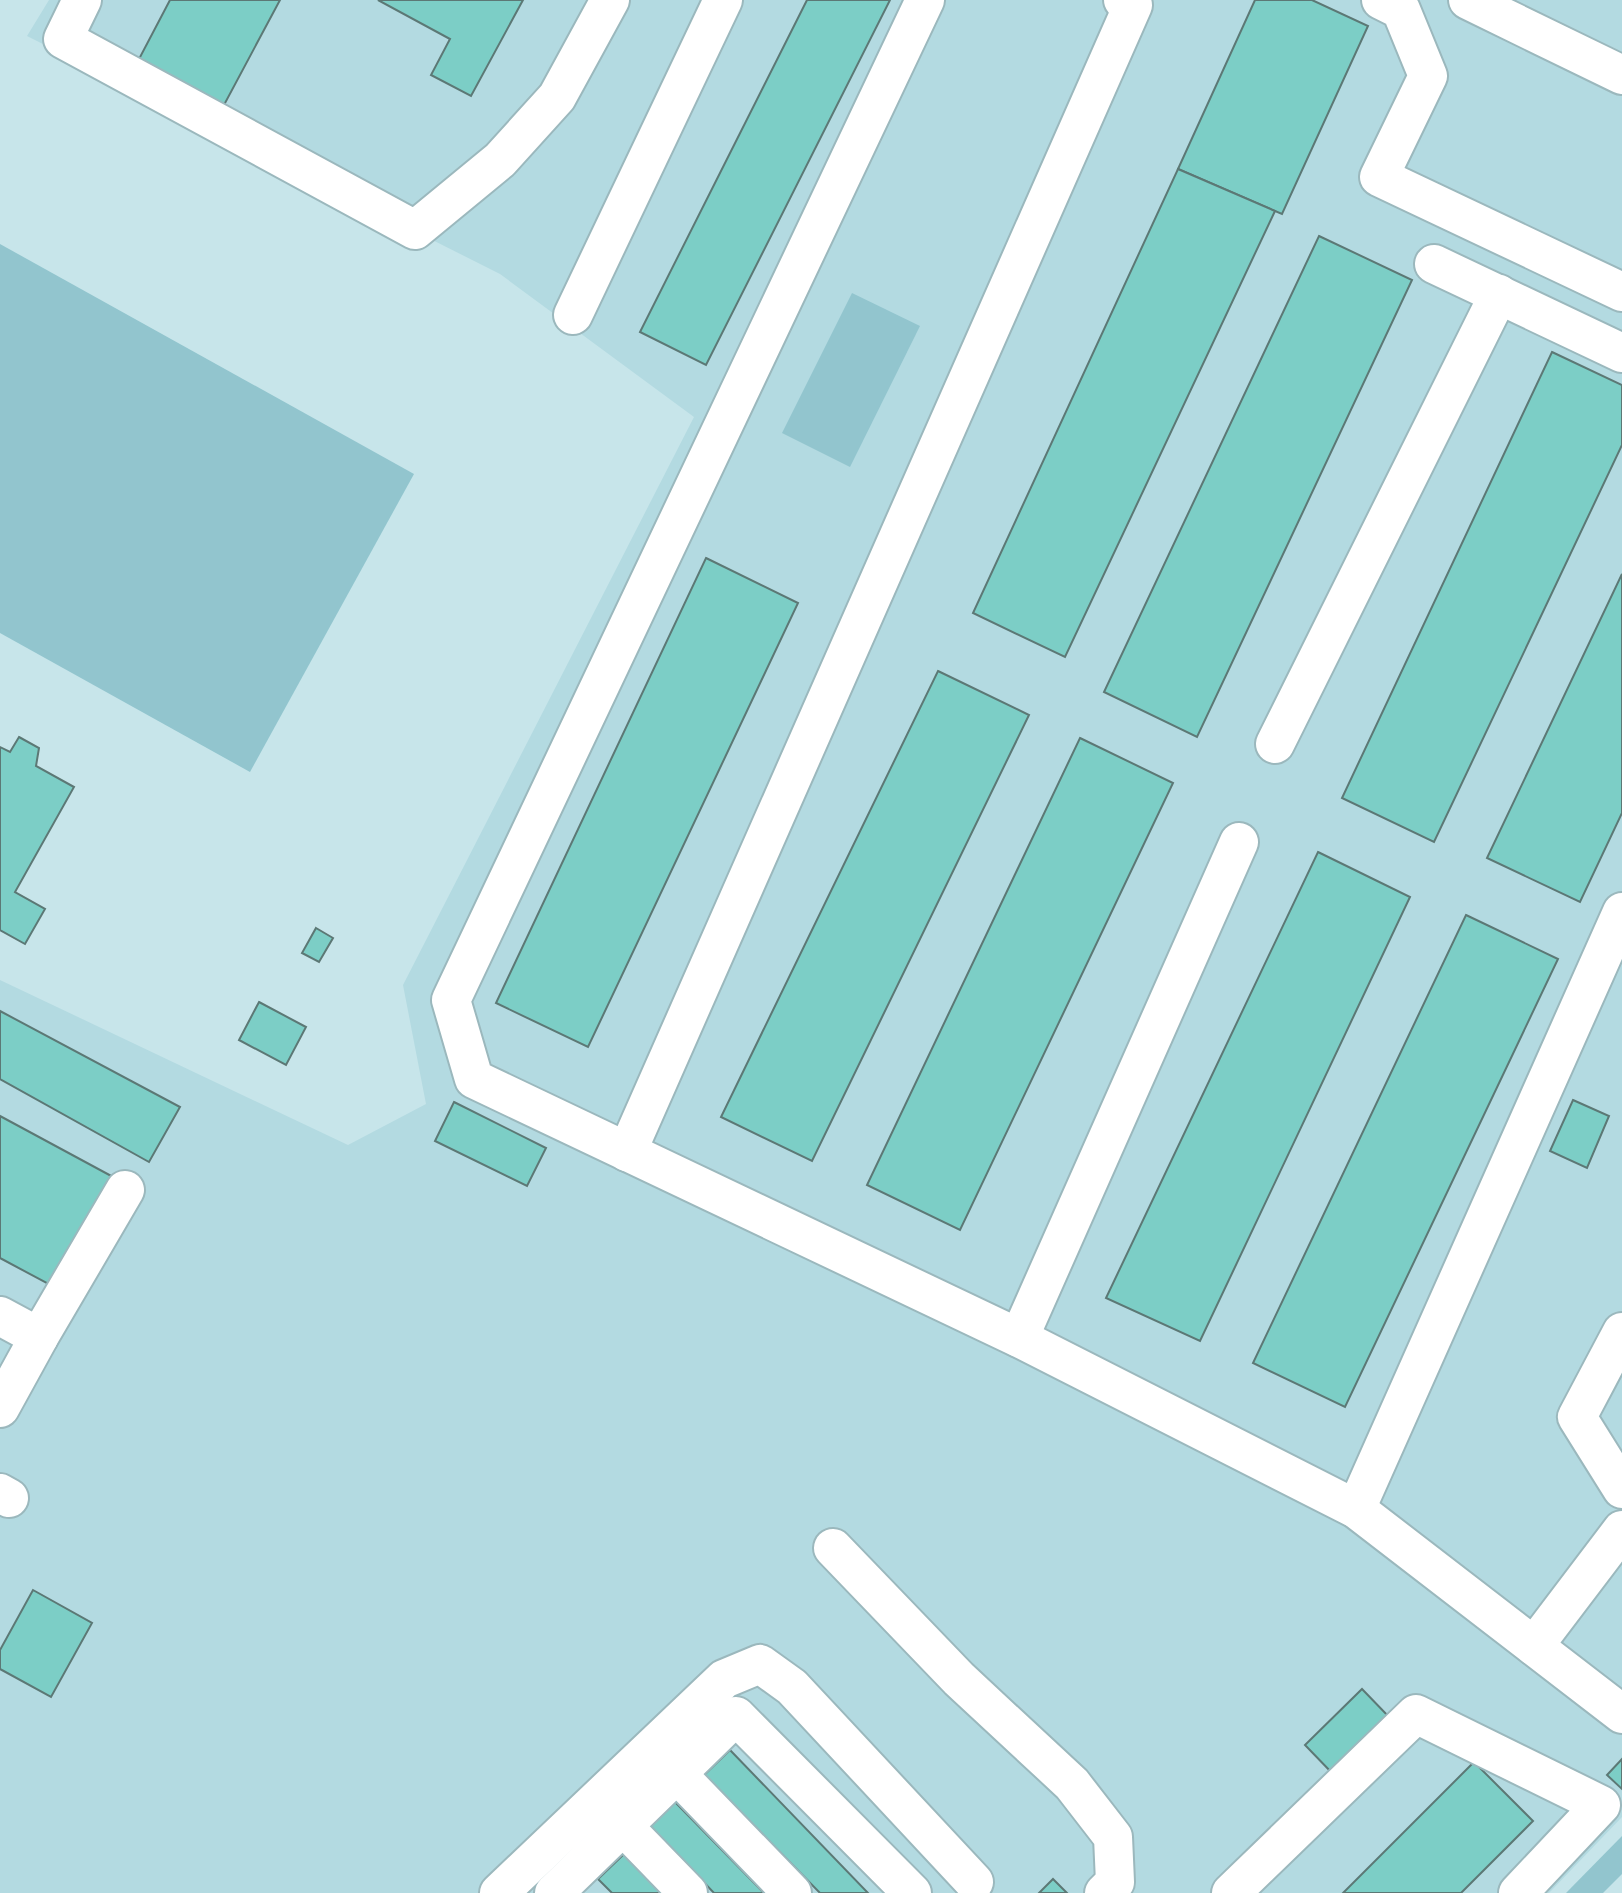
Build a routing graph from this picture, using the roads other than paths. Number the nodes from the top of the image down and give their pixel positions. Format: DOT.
graph roads {
  1 [pos="82,0"];
  2 [pos="610,0"];
  3 [pos="723,0"];
  4 [pos="925,0"];
  5 [pos="1381,0"];
  6 [pos="1468,0"];
  7 [pos="1131,2"];
  8 [pos="1622,75"];
  9 [pos="1434,264"];
  10 [pos="1622,292"];
  11 [pos="1499,294"];
  12 [pos="573,315"];
  13 [pos="1622,353"];
  14 [pos="1275,744"];
  15 [pos="1239,842"];
  16 [pos="1622,912"];
  17 [pos="627,1152"];
  18 [pos="125,1189"];
  19 [pos="0,1316"];
  20 [pos="1622,1332"];
  21 [pos="39,1337"];
  22 [pos="1019,1338"];
  23 [pos="0,1408"];
  24 [pos="1622,1489"];
  25 [pos="1356,1509"];
  26 [pos="1622,1530"];
  27 [pos="833,1548"];
  28 [pos="1534,1646"];
  29 [pos="1622,1714"];
  30 [pos="677,1774"];
  31 [pos="622,1826"];
  32 [pos="572,1887"];
  33 [pos="974,1889"];
  34 [pos="499,1893"];
  35 [pos="688,1893"];
  36 [pos="792,1893"];
  37 [pos="912,1893"];
  38 [pos="1104,1893"];
  39 [pos="1231,1893"];
  40 [pos="1518,1893"];
  1 -- 2 [label="lane"];
  3 -- 12 [label="lane"];
  4 -- 17 [label="lane"];
  5 -- 10 [label="lane"];
  6 -- 8 [label="lane"];
  7 -- 17 [label="lane"];
  9 -- 11 [label="lane"];
  11 -- 13 [label="lane"];
  11 -- 14 [label="lane"];
  15 -- 22 [label="lane"];
  16 -- 25 [label="lane"];
  17 -- 22 [label="lane"];
  18 -- 21 [label="lane"];
  19 -- 21 [label="lane"];
  20 -- 24 [label="lane"];
  21 -- 23 [label="lane"];
  22 -- 25 [label="lane"];
  25 -- 28 [label="lane"];
  26 -- 28 [label="lane"];
  27 -- 38 [label="lane"];
  28 -- 29 [label="lane"];
  30 -- 31 [label="lane"];
  30 -- 36 [label="lane"];
  30 -- 37 [label="lane"];
  31 -- 32 [label="lane"];
  31 -- 35 [label="lane"];
  33 -- 34 [label="lane"];
  39 -- 40 [label="lane"];
}
